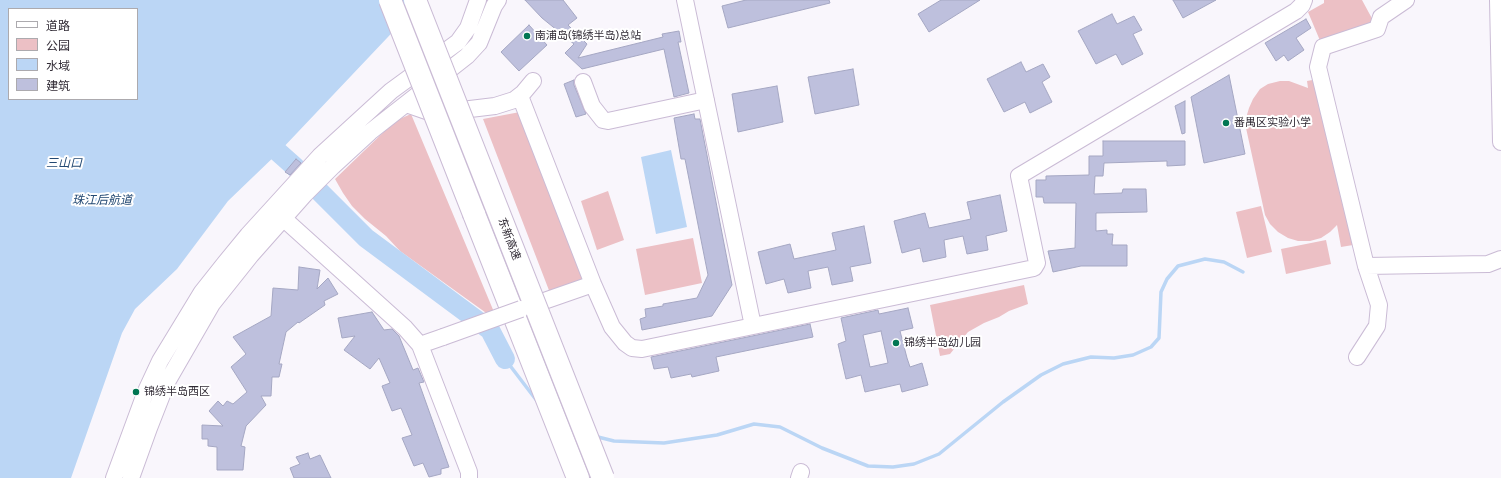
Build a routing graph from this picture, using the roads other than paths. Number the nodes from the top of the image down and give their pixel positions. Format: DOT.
graph roads {
  1 [pos="390,0"];
  2 [pos="415,0"];
  3 [pos="478,0"];
  4 [pos="498,0"];
  5 [pos="685,0"];
  6 [pos="1304,0"];
  7 [pos="1406,0"];
  8 [pos="1498,0"];
  9 [pos="533,81"];
  10 [pos="582,82"];
  11 [pos="520,96"];
  12 [pos="706,100"];
  13 [pos="406,104"];
  14 [pos="1501,142"];
  15 [pos="327,161"];
  16 [pos="300,189"];
  17 [pos="283,218"];
  18 [pos="1501,259"];
  19 [pos="1366,266"];
  20 [pos="593,284"];
  21 [pos="753,326"];
  22 [pos="420,345"];
  23 [pos="1357,357"];
  24 [pos="114,478"];
  25 [pos="131,478"];
  26 [pos="469,478"];
  27 [pos="578,478"];
  28 [pos="603,478"];
  1 -- 27 [label="highway, 东新高速, bridge"];
  2 -- 28 [label="highway, 东新高速, bridge"];
  3 -- 15 [label="street"];
  4 -- 13 [label="street"];
  5 -- 12 [label="street"];
  6 -- 21 [label="street"];
  7 -- 19 [label="street"];
  8 -- 14 [label="street"];
  9 -- 11 [label="street"];
  10 -- 12 [label="street"];
  11 -- 13 [label="street"];
  11 -- 20 [label="street"];
  12 -- 21 [label="street"];
  13 -- 15 [label="street"];
  15 -- 16 [label="street"];
  16 -- 17 [label="street"];
  16 -- 24 [label="street"];
  17 -- 22 [label="street"];
  17 -- 25 [label="street"];
  18 -- 19 [label="street"];
  19 -- 23 [label="street"];
  20 -- 21 [label="street"];
  20 -- 22 [label="street, bridge"];
  22 -- 26 [label="street"];
}
